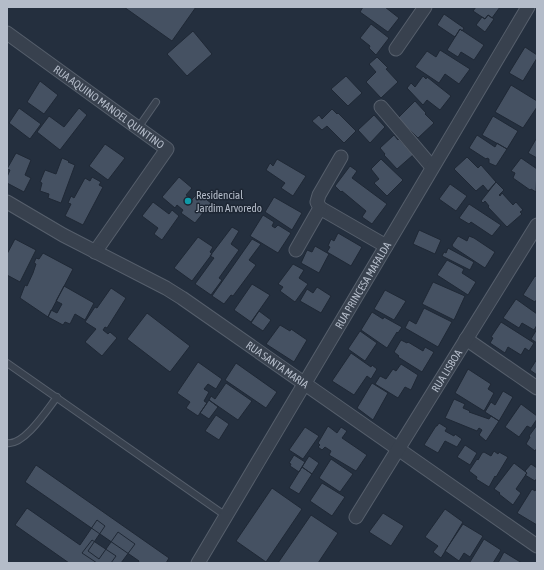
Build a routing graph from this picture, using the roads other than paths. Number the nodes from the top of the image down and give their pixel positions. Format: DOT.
graph roads {
  1 [pos="425,7"];
  2 [pos="528,7"];
  3 [pos="7,33"];
  4 [pos="396,49"];
  5 [pos="156,102"];
  6 [pos="381,107"];
  7 [pos="138,128"];
  8 [pos="341,157"];
  9 [pos="432,167"];
  10 [pos="7,202"];
  11 [pos="320,208"];
  12 [pos="537,225"];
  13 [pos="386,246"];
  14 [pos="296,250"];
  15 [pos="95,252"];
  16 [pos="466,339"];
  17 [pos="7,363"];
  18 [pos="305,383"];
  19 [pos="537,388"];
  20 [pos="57,397"];
  21 [pos="7,443"];
  22 [pos="398,449"];
  23 [pos="226,516"];
  24 [pos="356,517"];
  25 [pos="537,546"];
  26 [pos="198,563"];
  1 -- 4 [label="street"];
  2 -- 9 [label="street, RUA PRINCESA MAFALDA"];
  3 -- 7 [label="street, RUA AQUINO MANOEL QUINTINO"];
  5 -- 7 [label="lane"];
  6 -- 9 [label="street"];
  7 -- 15 [label="street, RUA AQUINO MANOEL QUINTINO"];
  8 -- 11 [label="street"];
  9 -- 13 [label="street, RUA PRINCESA MAFALDA"];
  10 -- 15 [label="street, RUA SANTA MARIA"];
  11 -- 13 [label="street"];
  11 -- 14 [label="street"];
  12 -- 16 [label="street, RUA LISBOA"];
  13 -- 18 [label="street, RUA PRINCESA MAFALDA"];
  15 -- 18 [label="street, RUA SANTA MARIA"];
  16 -- 19 [label="street"];
  16 -- 22 [label="street, RUA LISBOA"];
  17 -- 20 [label="lane"];
  18 -- 22 [label="street, RUA SANTA MARIA"];
  18 -- 23 [label="street, RUA PRINCESA MAFALDA"];
  20 -- 21 [label="lane"];
  20 -- 23 [label="lane"];
  22 -- 24 [label="street, RUA LISBOA"];
  22 -- 25 [label="street, RUA SANTA MARIA"];
  23 -- 26 [label="street, RUA PRINCESA MAFALDA"];
}
